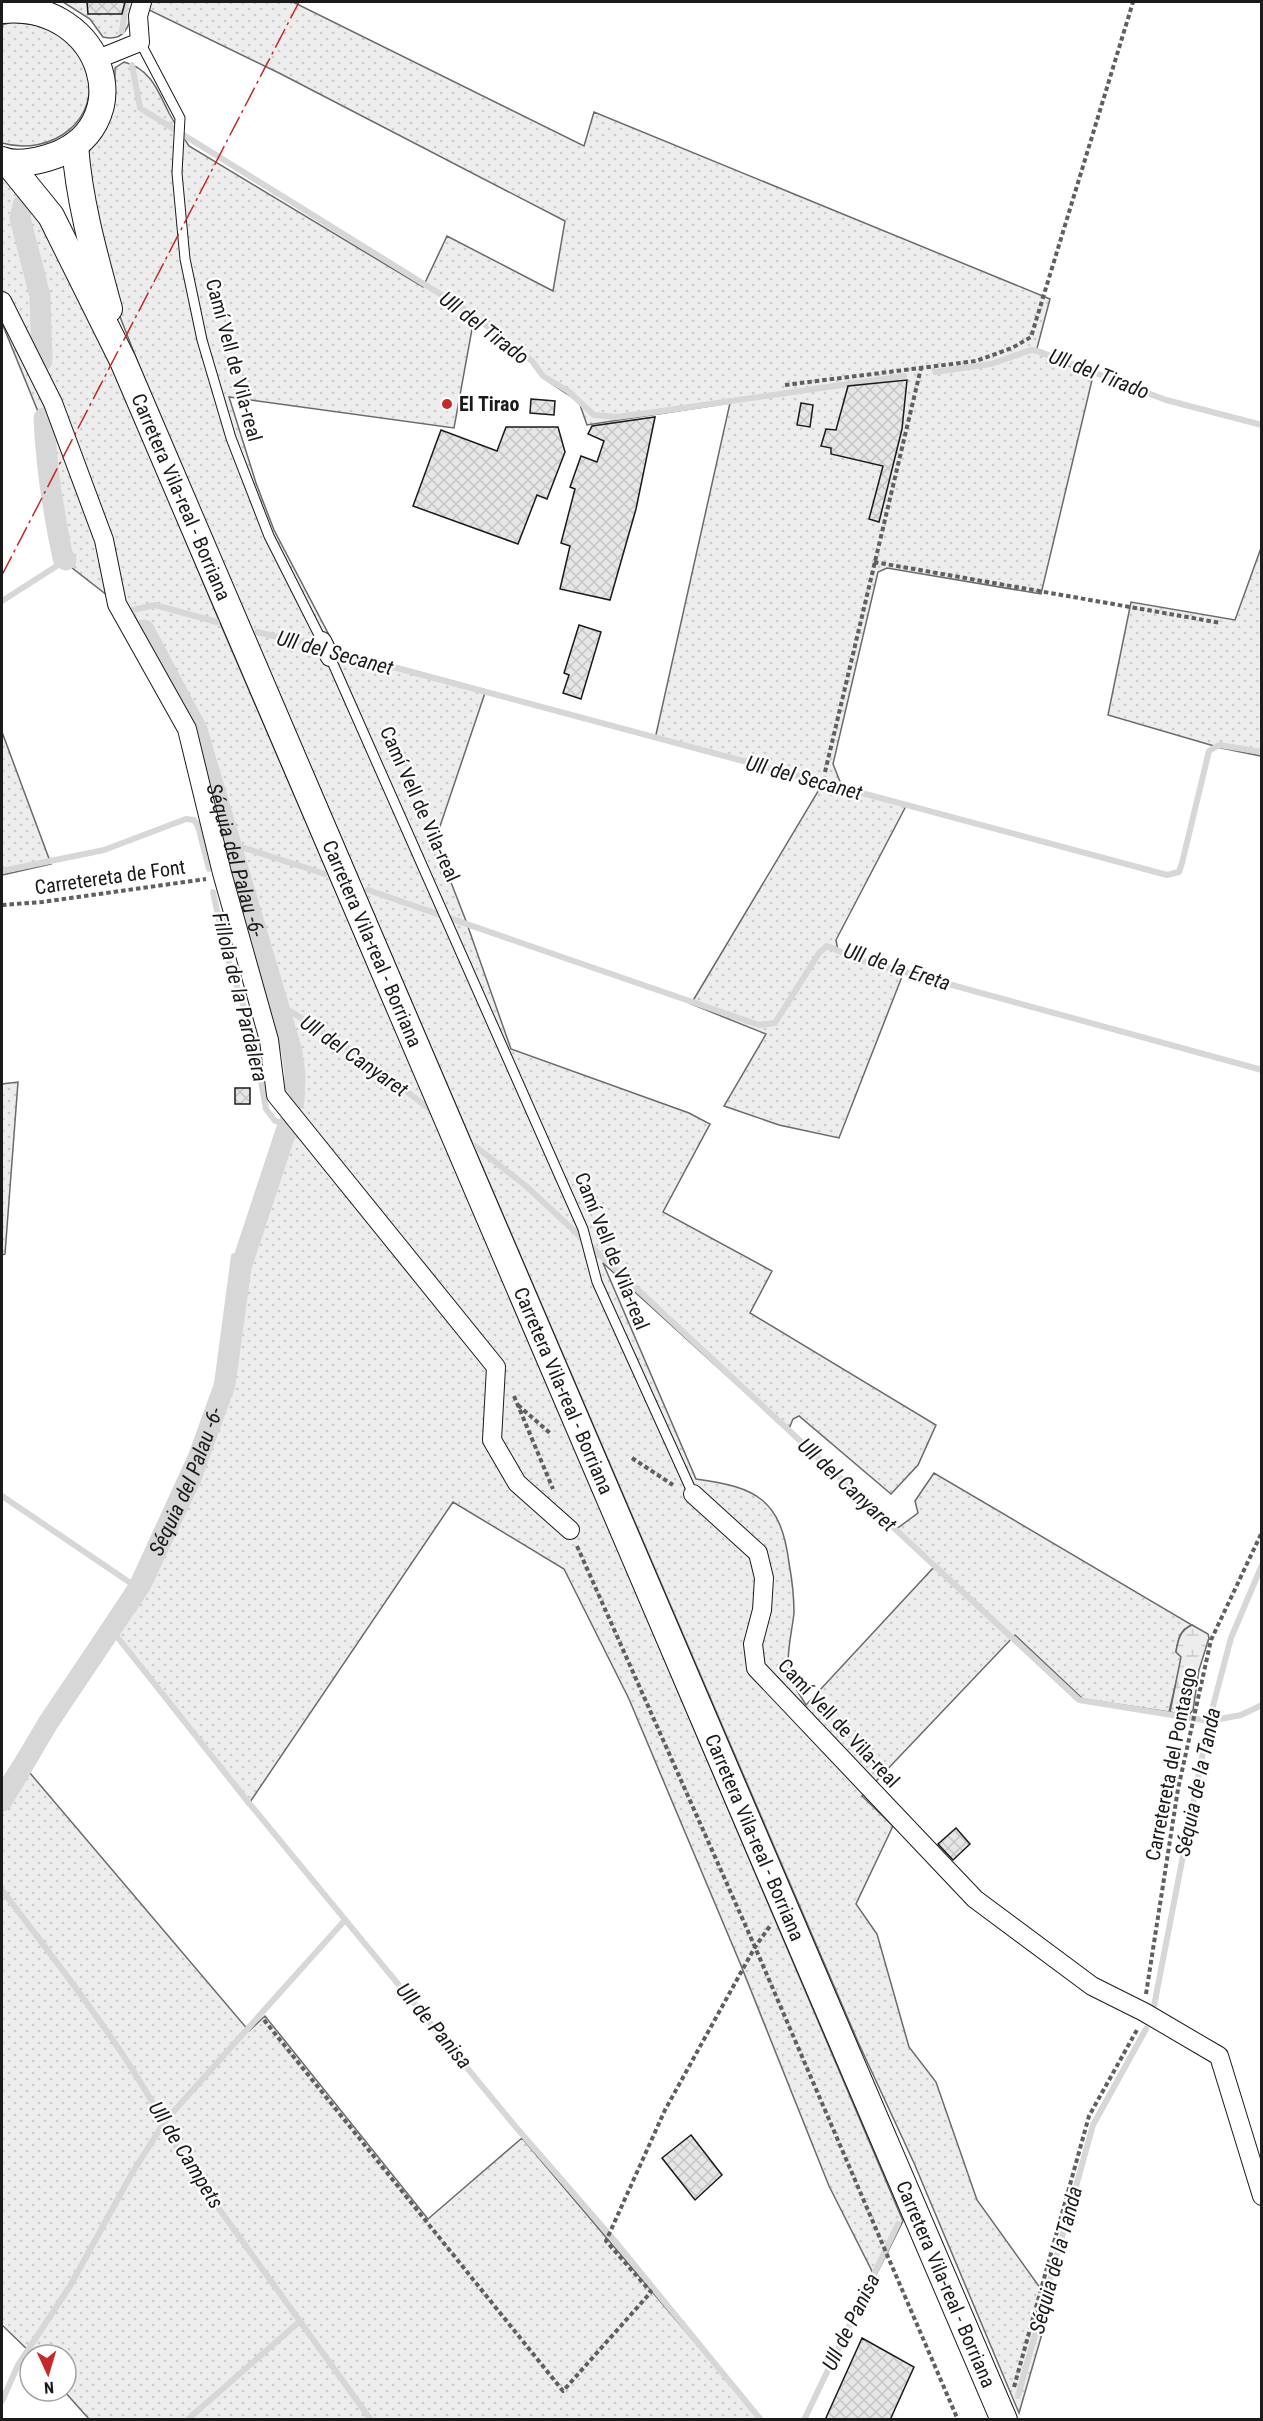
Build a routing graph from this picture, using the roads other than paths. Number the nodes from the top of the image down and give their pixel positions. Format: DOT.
graph roads {
  1 [pos="142,2"];
  2 [pos="14,6"];
  3 [pos="140,42"];
  4 [pos="98,59"];
  5 [pos="75,145"];
  6 [pos="5,161"];
  7 [pos="2,301"];
  8 [pos="123,361"];
  9 [pos="693,1494"];
  10 [pos="570,1530"];
  11 [pos="1262,2196"];
  12 [pos="1004,2420"];
  1 -- 3 [label="street"];
  2 -- 4 [label="main road"];
  3 -- 4 [label="street"];
  3 -- 9 [label="lane, Camí Vell de Vila-real"];
  4 -- 5 [label="main road"];
  5 -- 6 [label="main road"];
  5 -- 8 [label="main road, Carretera Vila-real - Borriana"];
  6 -- 8 [label="main road, Carretera Vila-real - Borriana"];
  7 -- 10 [label="street"];
  8 -- 12 [label="main road, Carretera Vila-real - Borriana"];
  9 -- 11 [label="street, Camí Vell de Vila-real"];
}
